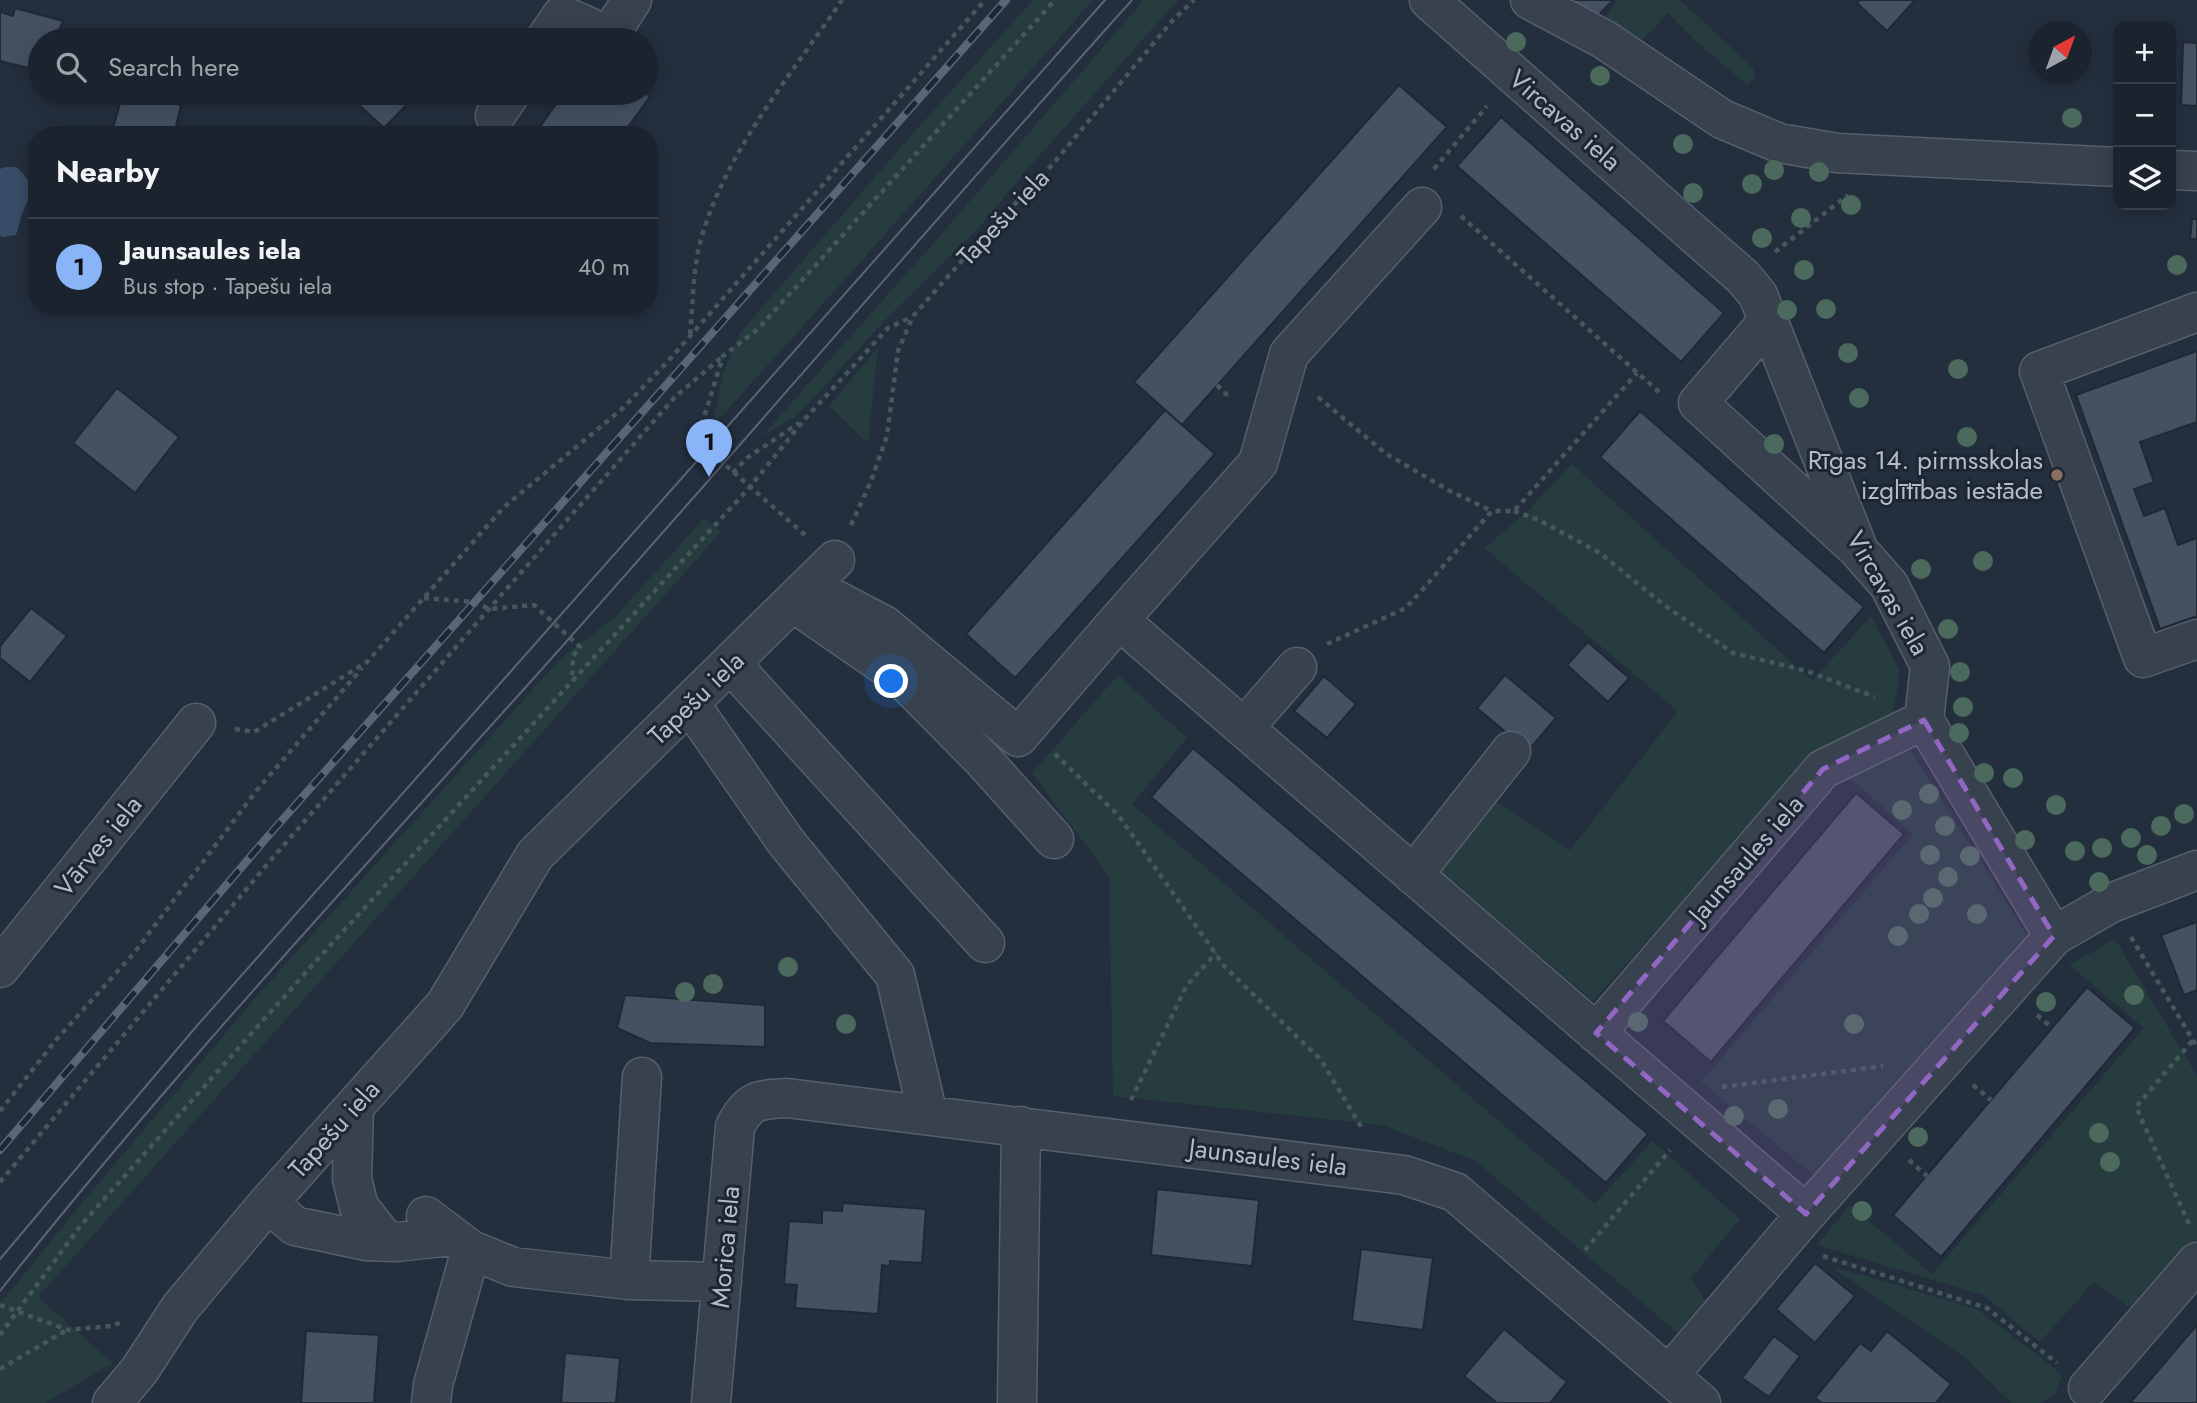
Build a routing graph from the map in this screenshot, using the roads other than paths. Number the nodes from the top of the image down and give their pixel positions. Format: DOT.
graph roads {
  1 [pos="632,0"];
  2 [pos="1429,0"];
  3 [pos="1530,0"];
  4 [pos="553,28"];
  5 [pos="591,28"];
  6 [pos="614,28"];
  7 [pos="2113,167"];
  8 [pos="2176,170"];
  9 [pos="2197,171"];
  10 [pos="1438,208"];
  11 [pos="2197,313"];
  12 [pos="1769,320"];
  13 [pos="1859,551"];
  14 [pos="813,583"];
  15 [pos="1119,620"];
  16 [pos="2197,639"];
  17 [pos="731,664"];
  18 [pos="1297,667"];
  19 [pos="690,704"];
  20 [pos="1924,720"];
  21 [pos="196,723"];
  22 [pos="1244,728"];
  23 [pos="1511,751"];
  24 [pos="1054,839"];
  25 [pos="2197,870"];
  26 [pos="1413,875"];
  27 [pos="2054,936"];
  28 [pos="985,943"];
  29 [pos="0,968"];
  30 [pos="1596,1033"];
  31 [pos="642,1077"];
  32 [pos="757,1100"];
  33 [pos="354,1107"];
  34 [pos="928,1115"];
  35 [pos="1021,1126"];
  36 [pos="268,1203"];
  37 [pos="1794,1228"];
  38 [pos="449,1234"];
  39 [pos="386,1241"];
  40 [pos="2194,1246"];
  41 [pos="629,1280"];
  42 [pos="722,1282"];
  43 [pos="1669,1375"];
  44 [pos="2088,1388"];
  45 [pos="113,1403"];
  46 [pos="431,1403"];
  47 [pos="711,1403"];
  48 [pos="1017,1403"];
  49 [pos="1701,1403"];
  1 -- 6 [label="street"];
  2 -- 12 [label="street, Vircavas iela"];
  3 -- 7 [label="street"];
  4 -- 5 [label="street"];
  8 -- 9 [label="street"];
  10 -- 15 [label="street"];
  11 -- 16 [label="street"];
  12 -- 13 [label="street, Vircavas iela"];
  12 -- 13 [label="street"];
  13 -- 20 [label="street, Vircavas iela"];
  14 -- 15 [label="street"];
  14 -- 17 [label="street, Tapešu iela"];
  14 -- 24 [label="street"];
  15 -- 22 [label="street"];
  17 -- 19 [label="street, Tapešu iela"];
  17 -- 28 [label="street"];
  18 -- 22 [label="street"];
  19 -- 33 [label="street, Tapešu iela"];
  19 -- 34 [label="street"];
  20 -- 27 [label="street"];
  20 -- 30 [label="street, Jaunsaules iela"];
  21 -- 29 [label="street, Vārves iela"];
  22 -- 26 [label="street"];
  23 -- 26 [label="street"];
  25 -- 27 [label="street"];
  26 -- 30 [label="street"];
  27 -- 37 [label="street"];
  30 -- 37 [label="street"];
  31 -- 41 [label="street"];
  32 -- 34 [label="street, Jaunsaules iela"];
  32 -- 42 [label="street, Morica iela"];
  33 -- 36 [label="street, Tapešu iela"];
  33 -- 39 [label="street"];
  34 -- 35 [label="street, Jaunsaules iela"];
  35 -- 43 [label="street, Jaunsaules iela"];
  35 -- 48 [label="street"];
  36 -- 39 [label="street"];
  36 -- 45 [label="street, Tapešu iela"];
  37 -- 43 [label="street"];
  38 -- 39 [label="street"];
  38 -- 41 [label="street"];
  38 -- 46 [label="street"];
  40 -- 44 [label="street"];
  41 -- 42 [label="street"];
  42 -- 47 [label="street, Morica iela"];
  43 -- 49 [label="street, Jaunsaules iela"];
}
